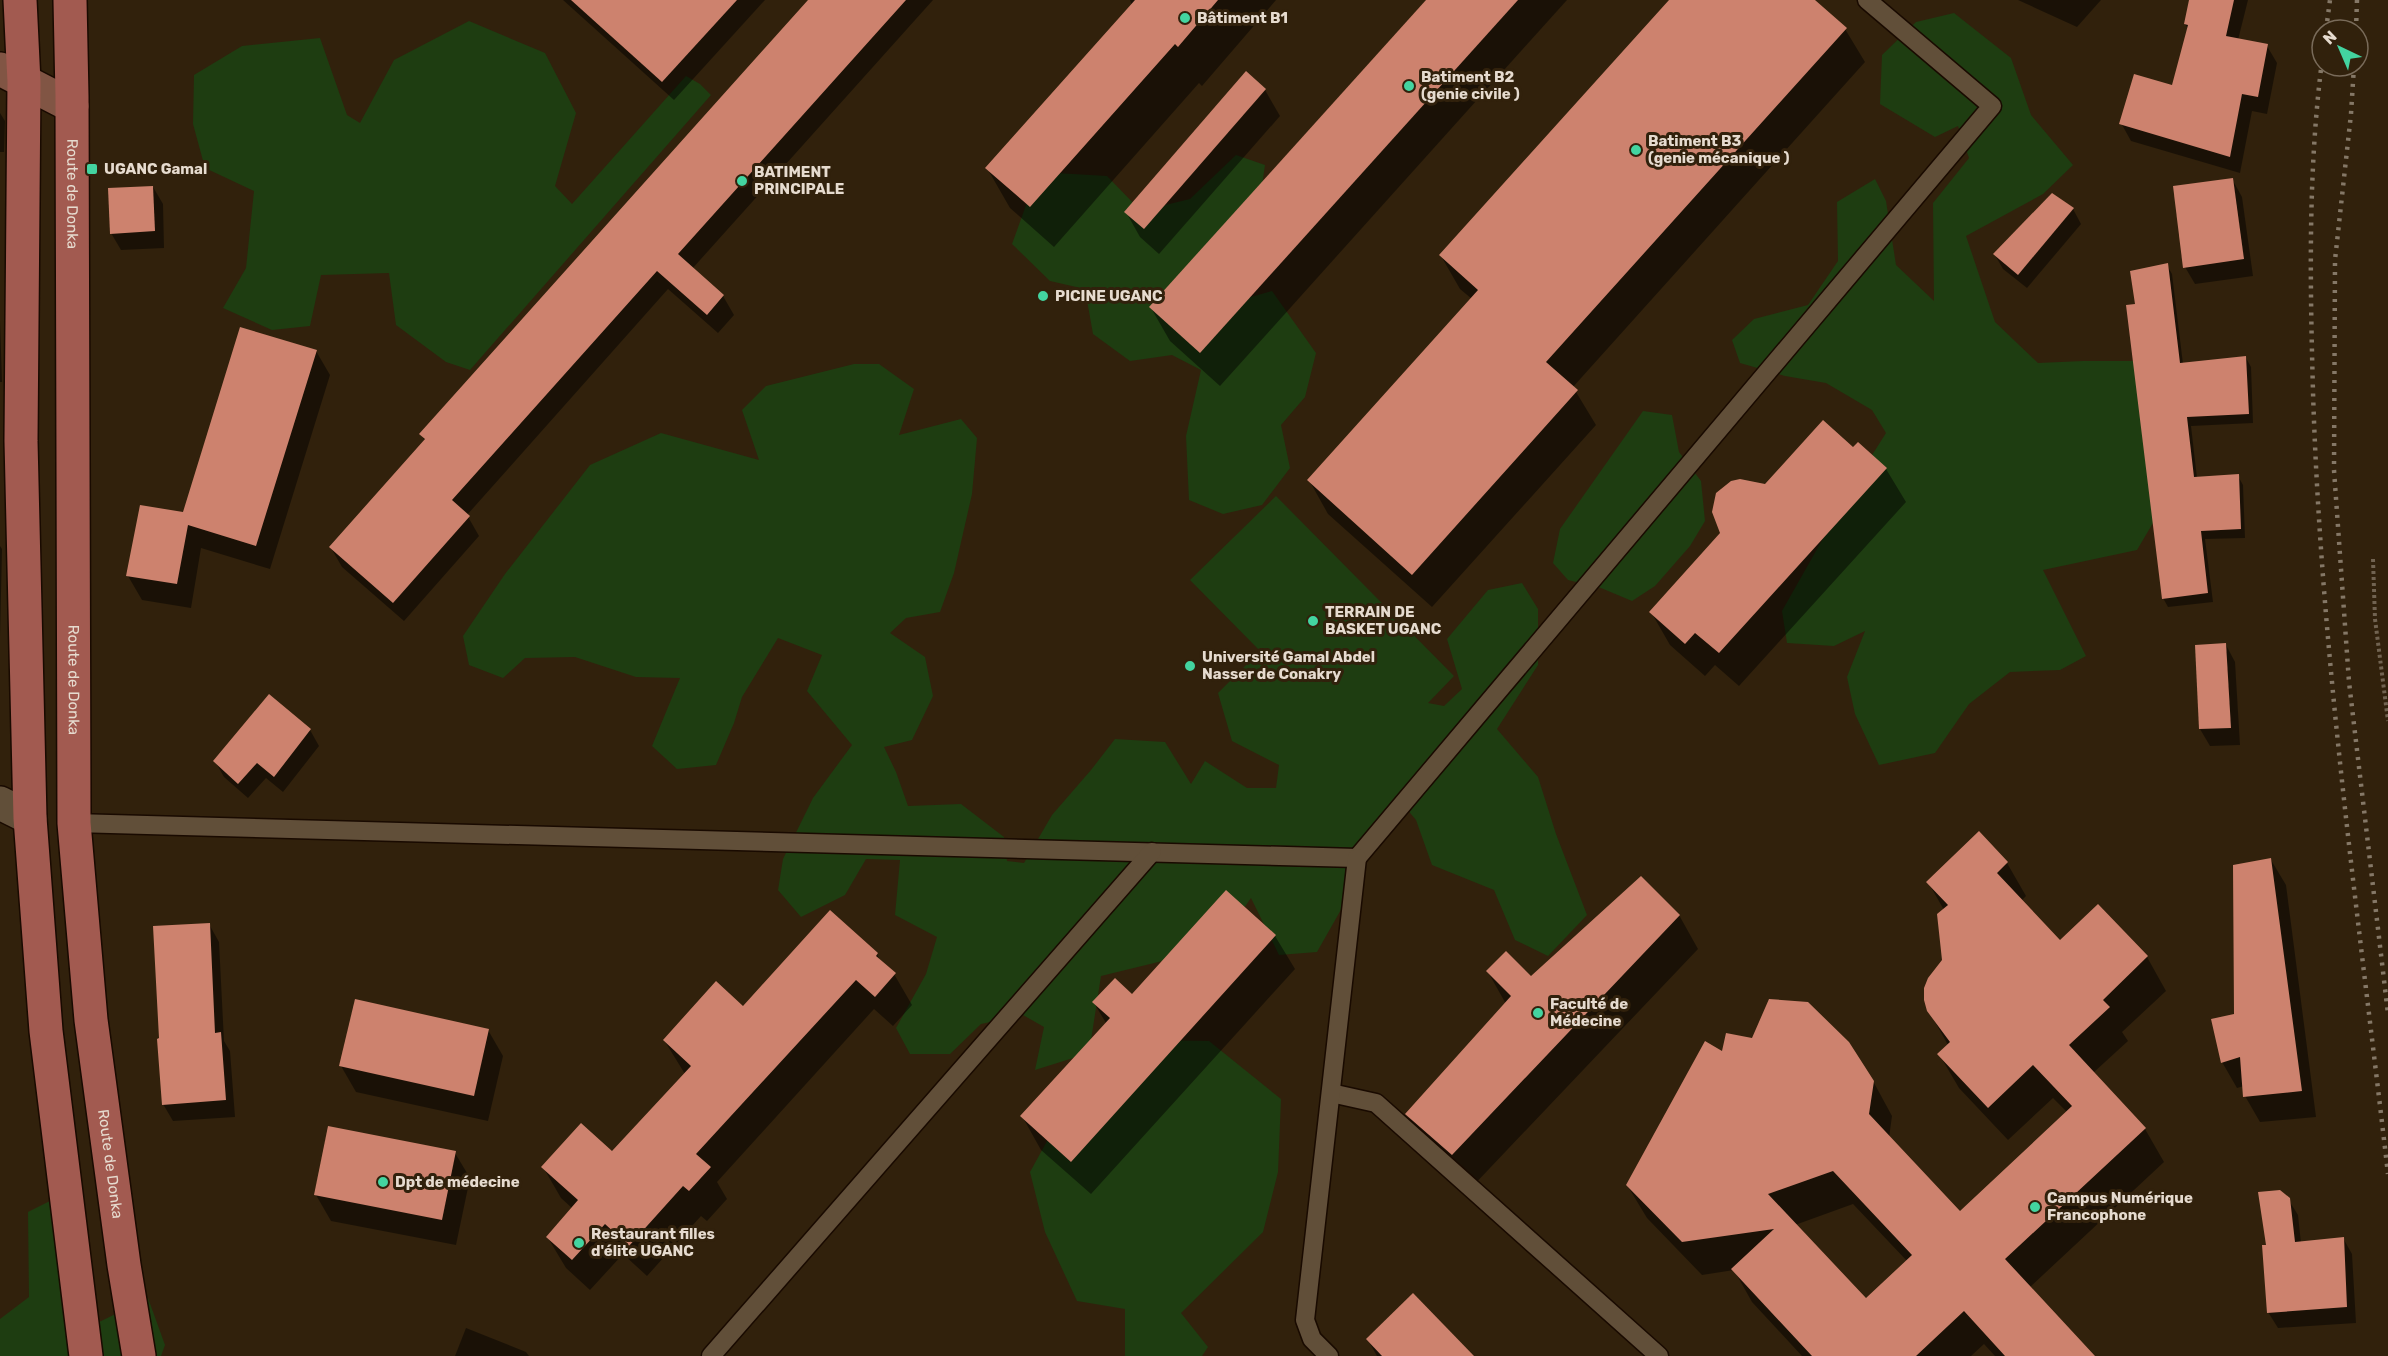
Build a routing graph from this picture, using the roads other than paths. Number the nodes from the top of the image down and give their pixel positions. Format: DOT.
graph roads {
  1 [pos="20,0"];
  2 [pos="62,0"];
  3 [pos="70,0"];
  4 [pos="75,0"];
  5 [pos="1867,0"];
  6 [pos="12,75"];
  7 [pos="72,106"];
  8 [pos="0,803"];
  9 [pos="30,818"];
  10 [pos="74,823"];
  11 [pos="1152,852"];
  12 [pos="1358,858"];
  13 [pos="1331,1093"];
  14 [pos="86,1356"];
  15 [pos="139,1356"];
  16 [pos="711,1356"];
  17 [pos="1329,1356"];
  18 [pos="1659,1356"];
  1 -- 6 [label="main road"];
  2 -- 3 [label="lane"];
  3 -- 4 [label="lane"];
  3 -- 7 [label="main road, Route de Donka"];
  5 -- 12 [label="lane"];
  6 -- 7 [label="main road"];
  6 -- 9 [label="main road"];
  7 -- 10 [label="main road, Route de Donka"];
  8 -- 9 [label="street"];
  9 -- 14 [label="main road"];
  10 -- 11 [label="lane"];
  10 -- 15 [label="main road, Route de Donka"];
  11 -- 12 [label="lane"];
  11 -- 16 [label="lane"];
  12 -- 13 [label="lane"];
  13 -- 17 [label="lane"];
  13 -- 18 [label="lane"];
}
